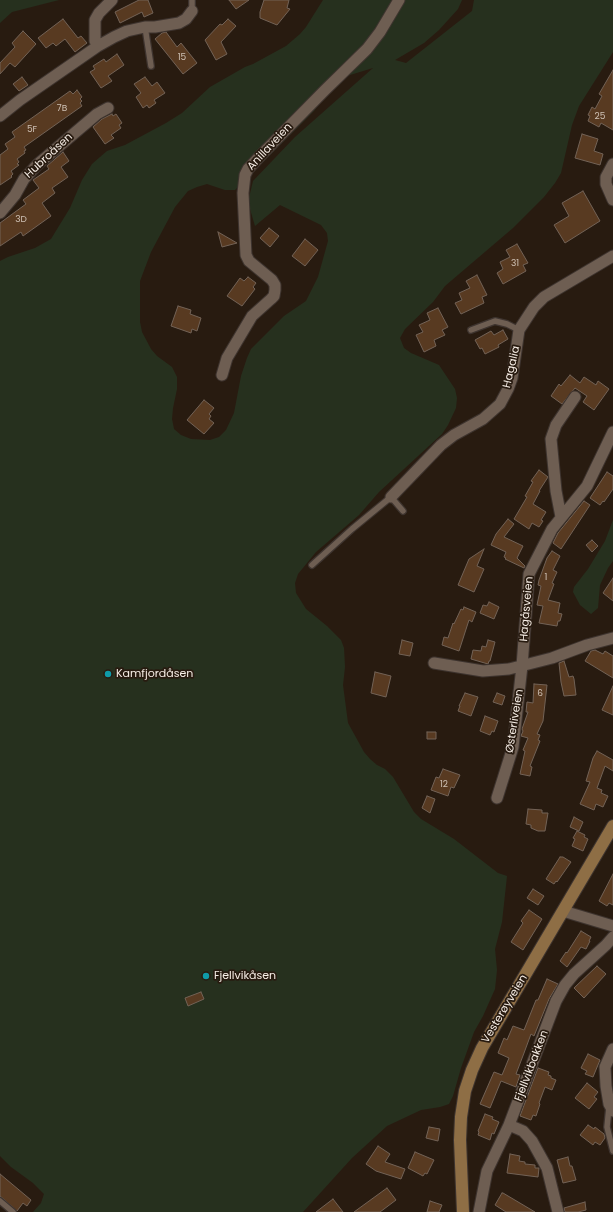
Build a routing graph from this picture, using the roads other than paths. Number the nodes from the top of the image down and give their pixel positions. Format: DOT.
graph roads {
  1 [pos="112,0"];
  2 [pos="399,0"];
  3 [pos="192,6"];
  4 [pos="145,27"];
  5 [pos="98,46"];
  6 [pos="151,66"];
  7 [pos="108,108"];
  8 [pos="0,116"];
  9 [pos="613,164"];
  10 [pos="613,200"];
  11 [pos="0,213"];
  12 [pos="613,256"];
  13 [pos="471,330"];
  14 [pos="519,330"];
  15 [pos="222,375"];
  16 [pos="575,397"];
  17 [pos="613,432"];
  18 [pos="390,497"];
  19 [pos="403,511"];
  20 [pos="561,517"];
  21 [pos="312,565"];
  22 [pos="613,638"];
  23 [pos="434,664"];
  24 [pos="522,666"];
  25 [pos="497,798"];
  26 [pos="613,826"];
  27 [pos="563,911"];
  28 [pos="613,926"];
  29 [pos="613,937"];
  30 [pos="613,1049"];
  31 [pos="611,1108"];
  32 [pos="509,1125"];
  33 [pos="613,1151"];
  34 [pos="0,1201"];
  35 [pos="14,1212"];
  36 [pos="463,1212"];
  37 [pos="479,1212"];
  38 [pos="558,1212"];
  1 -- 5 [label="street"];
  2 -- 15 [label="street, Anillaveien"];
  3 -- 4 [label="street"];
  4 -- 5 [label="street"];
  4 -- 6 [label="lane"];
  5 -- 8 [label="street"];
  7 -- 11 [label="street, Hubroåsen"];
  9 -- 10 [label="street"];
  12 -- 14 [label="street, Hagalia"];
  13 -- 14 [label="lane"];
  14 -- 18 [label="street, Hagalia"];
  16 -- 20 [label="street"];
  17 -- 20 [label="street, Hagåsveien"];
  18 -- 19 [label="lane"];
  18 -- 21 [label="lane"];
  20 -- 24 [label="street, Hagåsveien"];
  22 -- 24 [label="street"];
  23 -- 24 [label="street"];
  24 -- 25 [label="street, Østerliveien"];
  26 -- 27 [label="main road, Vesterøyveien"];
  27 -- 28 [label="street"];
  27 -- 36 [label="main road, Vesterøyveien"];
  29 -- 32 [label="street, Fjellvikbakken"];
  30 -- 31 [label="street"];
  31 -- 33 [label="lane"];
  32 -- 37 [label="street, Fjellvikbakken"];
  32 -- 38 [label="street"];
  34 -- 35 [label="lane"];
}
